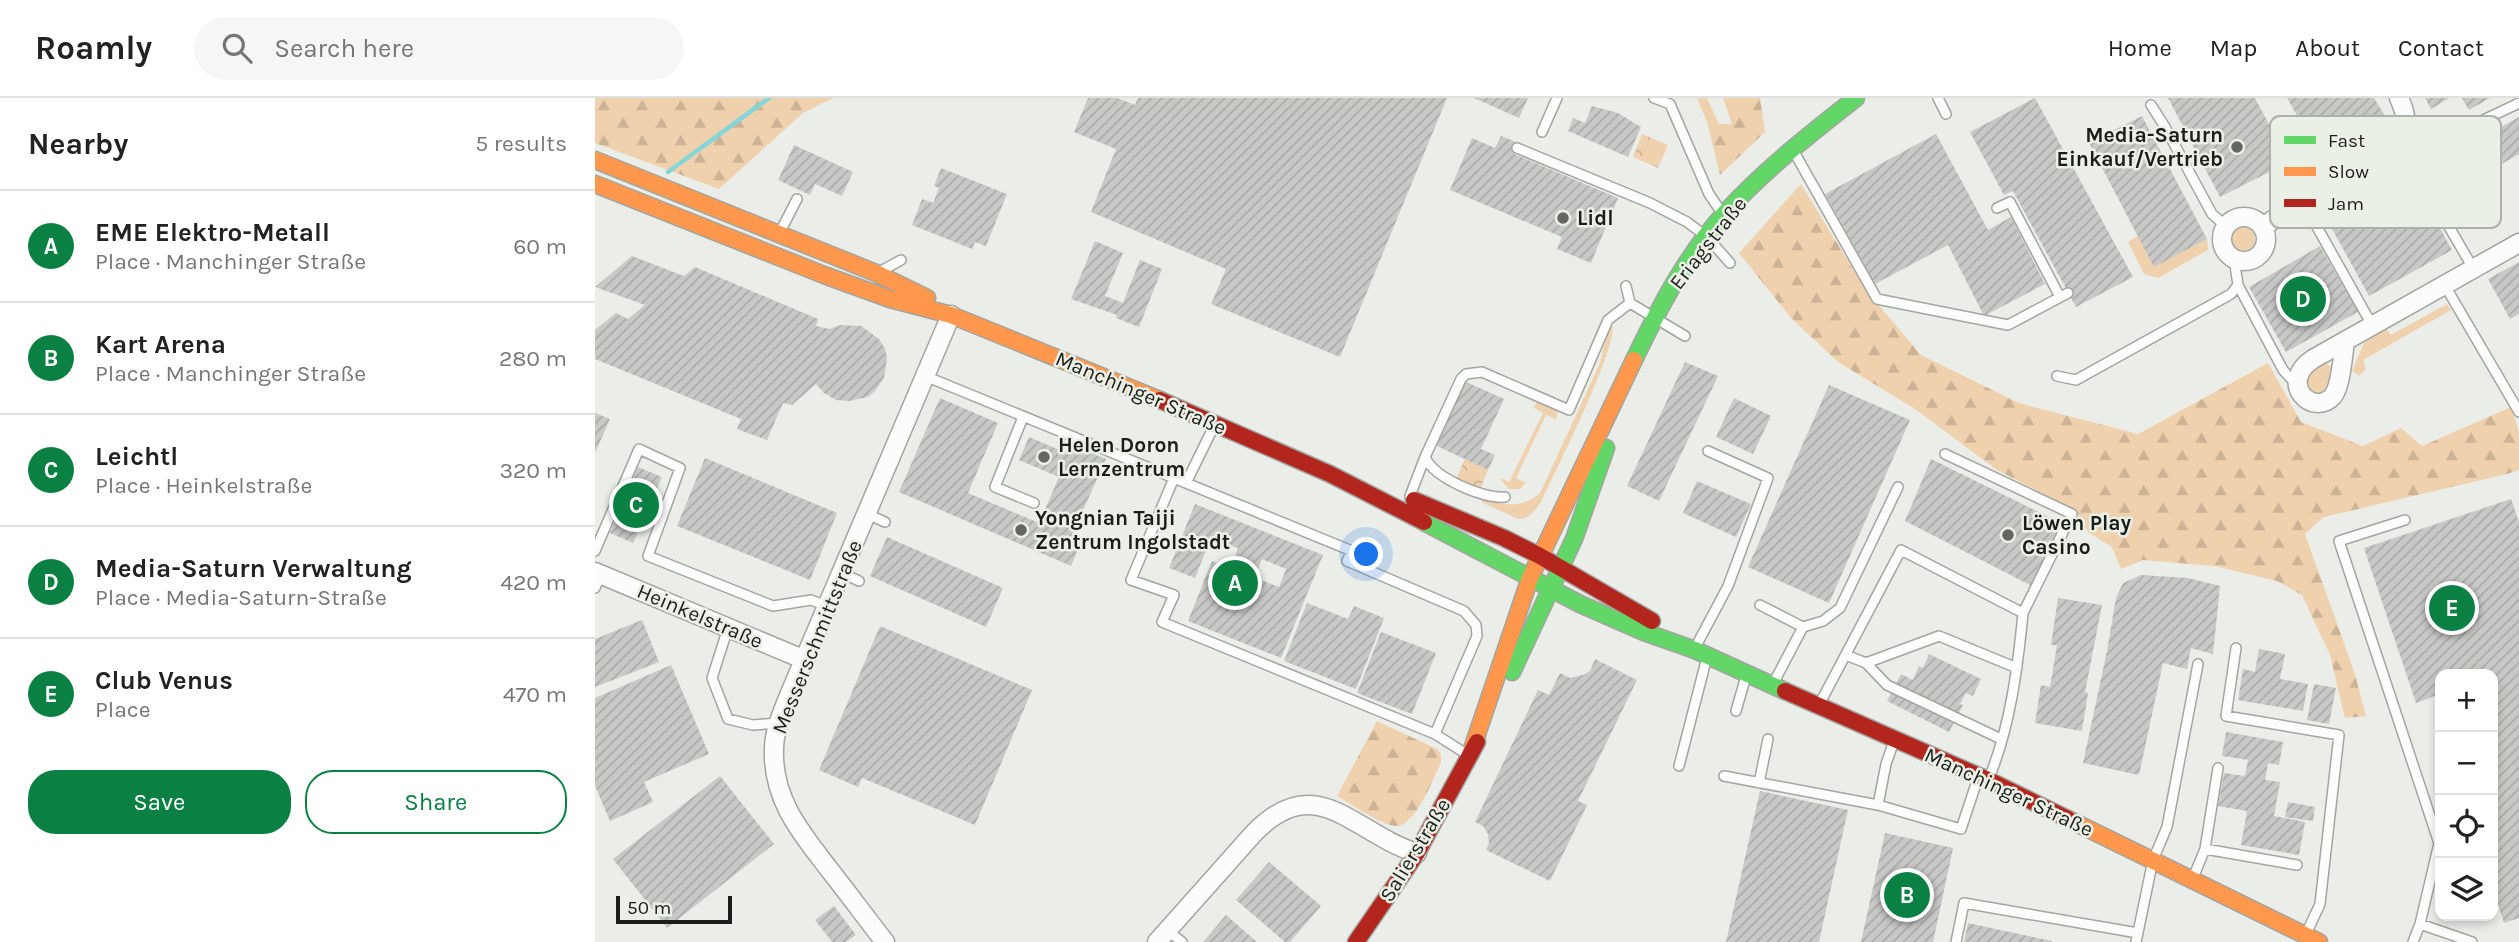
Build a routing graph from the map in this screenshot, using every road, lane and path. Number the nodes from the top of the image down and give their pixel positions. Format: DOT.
graph roads {
  1 [pos="1557,98"];
  2 [pos="1654,98"];
  3 [pos="1856,98"];
  4 [pos="1938,98"];
  5 [pos="2399,98"];
  6 [pos="1669,101"];
  7 [pos="2519,103"];
  8 [pos="2151,105"];
  9 [pos="1946,114"];
  10 [pos="2406,116"];
  11 [pos="2492,116"];
  12 [pos="1542,132"];
  13 [pos="1517,148"];
  14 [pos="1792,148"];
  15 [pos="595,160"];
  16 [pos="595,184"];
  17 [pos="797,199"];
  18 [pos="1997,208"];
  19 [pos="1723,215"];
  20 [pos="2270,221"];
  21 [pos="2226,226"];
  22 [pos="2318,228"];
  23 [pos="2451,228"];
  24 [pos="2263,229"];
  25 [pos="779,234"];
  26 [pos="1707,237"];
  27 [pos="2519,243"];
  28 [pos="769,254"];
  29 [pos="2234,258"];
  30 [pos="901,260"];
  31 [pos="1730,263"];
  32 [pos="2473,268"];
  33 [pos="876,273"];
  34 [pos="2444,284"];
  35 [pos="2238,285"];
  36 [pos="1626,286"];
  37 [pos="1630,303"];
  38 [pos="951,315"];
  39 [pos="1654,318"];
  40 [pos="2372,325"];
  41 [pos="1685,337"];
  42 [pos="2345,341"];
  43 [pos="925,376"];
  44 [pos="2057,376"];
  45 [pos="1623,385"];
  46 [pos="2297,385"];
  47 [pos="2519,412"];
  48 [pos="1023,416"];
  49 [pos="1215,424"];
  50 [pos="1708,451"];
  51 [pos="1945,454"];
  52 [pos="1425,457"];
  53 [pos="1329,474"];
  54 [pos="1174,478"];
  55 [pos="1186,484"];
  56 [pos="1898,487"];
  57 [pos="1505,497"];
  58 [pos="1409,498"];
  59 [pos="1034,503"];
  60 [pos="867,514"];
  61 [pos="2405,520"];
  62 [pos="885,522"];
  63 [pos="595,551"];
  64 [pos="1540,556"];
  65 [pos="1562,567"];
  66 [pos="842,573"];
  67 [pos="597,578"];
  68 [pos="1530,578"];
  69 [pos="859,581"];
  70 [pos="1552,589"];
  71 [pos="1760,605"];
  72 [pos="827,606"];
  73 [pos="2023,613"];
  74 [pos="1803,626"];
  75 [pos="728,628"];
  76 [pos="2236,648"];
  77 [pos="1701,653"];
  78 [pos="1846,655"];
  79 [pos="805,660"];
  80 [pos="1866,663"];
  81 [pos="2198,664"];
  82 [pos="2017,668"];
  83 [pos="1747,674"];
  84 [pos="1773,686"];
  85 [pos="1819,707"];
  86 [pos="1737,711"];
  87 [pos="778,723"];
  88 [pos="1435,734"];
  89 [pos="1768,739"];
  90 [pos="1895,739"];
  91 [pos="2001,739"];
  92 [pos="1469,755"];
  93 [pos="1679,766"];
  94 [pos="2218,768"];
  95 [pos="1724,776"];
  96 [pos="1984,778"];
  97 [pos="1759,783"];
  98 [pos="1878,805"];
  99 [pos="2205,849"];
  100 [pos="1417,853"];
  101 [pos="2153,860"];
  102 [pos="2297,865"];
  103 [pos="2192,880"];
  104 [pos="2420,924"];
  105 [pos="1169,938"];
  106 [pos="2137,938"];
  107 [pos="2312,939"];
  108 [pos="885,942"];
  109 [pos="1356,942"];
  110 [pos="1956,942"];
  111 [pos="2413,942"];
  112 [pos="2472,942"];
  1 -- 12 [label="lane"];
  2 -- 6 [label="lane"];
  3 -- 14 [label="main road, Eriagstraße"];
  4 -- 9 [label="lane"];
  5 -- 10 [label="street"];
  6 -- 19 [label="lane"];
  7 -- 11 [label="lane"];
  8 -- 21 [label="lane"];
  13 -- 26 [label="lane"];
  14 -- 18 [label="lane"];
  14 -- 19 [label="main road, Eriagstraße"];
  15 -- 25 [label="main road, Manchinger Straße"];
  16 -- 28 [label="main road, Manchinger Straße"];
  17 -- 25 [label="lane"];
  19 -- 26 [label="main road, Eriagstraße"];
  20 -- 24 [label="street"];
  21 -- 24 [label="street"];
  21 -- 29 [label="street"];
  22 -- 40 [label="lane"];
  23 -- 32 [label="lane"];
  24 -- 29 [label="street"];
  25 -- 28 [label="lane"];
  25 -- 33 [label="main road, Manchinger Straße"];
  26 -- 31 [label="lane"];
  26 -- 39 [label="main road, Eriagstraße"];
  27 -- 32 [label="street"];
  28 -- 38 [label="main road, Manchinger Straße"];
  29 -- 35 [label="lane"];
  30 -- 33 [label="lane"];
  32 -- 34 [label="street"];
  33 -- 38 [label="main road, Manchinger Straße"];
  34 -- 40 [label="street"];
  34 -- 47 [label="lane"];
  35 -- 44 [label="lane"];
  35 -- 46 [label="lane"];
  36 -- 37 [label="lane"];
  37 -- 39 [label="lane"];
  37 -- 52 [label="lane"];
  38 -- 43 [label="street, Messerschmittstraße"];
  38 -- 49 [label="main road, Manchinger Straße"];
  39 -- 41 [label="lane"];
  39 -- 45 [label="main road, Eriagstraße"];
  40 -- 42 [label="street"];
  42 -- 46 [label="street"];
  42 -- 46 [label="street"];
  43 -- 48 [label="lane"];
  43 -- 60 [label="street, Messerschmittstraße"];
  45 -- 64 [label="main road, Eriagstraße"];
  45 -- 65 [label="main road, Eriagstraße"];
  48 -- 54 [label="lane"];
  48 -- 59 [label="lane"];
  49 -- 53 [label="main road, Manchinger Straße"];
  49 -- 55 [label="lane"];
  50 -- 77 [label="lane"];
  51 -- 73 [label="lane"];
  52 -- 57 [label="lane"];
  52 -- 58 [label="lane"];
  53 -- 58 [label="main road, Manchinger Straße"];
  53 -- 68 [label="main road, Manchinger Straße"];
  54 -- 55 [label="lane"];
  54 -- 88 [label="lane"];
  55 -- 88 [label="lane"];
  56 -- 74 [label="lane"];
  58 -- 64 [label="main road, Manchinger Straße"];
  60 -- 62 [label="lane"];
  60 -- 66 [label="street, Messerschmittstraße"];
  61 -- 104 [label="lane"];
  63 -- 72 [label="lane"];
  64 -- 65 [label="main road, Manchinger Straße"];
  64 -- 68 [label="main road, Salierstraße"];
  65 -- 70 [label="main road, Eriagstraße"];
  65 -- 77 [label="main road, Manchinger Straße"];
  66 -- 69 [label="lane"];
  66 -- 72 [label="street, Messerschmittstraße"];
  67 -- 75 [label="street, Heinkelstraße"];
  68 -- 70 [label="main road, Manchinger Straße"];
  68 -- 92 [label="main road, Salierstraße"];
  70 -- 77 [label="main road, Manchinger Straße"];
  70 -- 92 [label="main road, Salierstraße"];
  71 -- 74 [label="lane"];
  72 -- 79 [label="street, Messerschmittstraße"];
  73 -- 78 [label="lane"];
  73 -- 82 [label="lane"];
  74 -- 84 [label="lane"];
  75 -- 79 [label="street, Heinkelstraße"];
  75 -- 87 [label="lane"];
  76 -- 107 [label="lane"];
  77 -- 83 [label="main road, Manchinger Straße"];
  77 -- 93 [label="lane"];
  78 -- 80 [label="lane"];
  78 -- 85 [label="lane"];
  79 -- 87 [label="street, Messerschmittstraße"];
  80 -- 82 [label="lane"];
  80 -- 91 [label="lane"];
  81 -- 101 [label="lane"];
  82 -- 91 [label="lane"];
  83 -- 84 [label="main road, Manchinger Straße"];
  83 -- 86 [label="lane"];
  84 -- 85 [label="main road, Manchinger Straße"];
  85 -- 90 [label="main road, Manchinger Straße"];
  87 -- 108 [label="street, Messerschmittstraße"];
  88 -- 92 [label="lane"];
  89 -- 97 [label="lane"];
  90 -- 96 [label="main road, Manchinger Straße"];
  90 -- 98 [label="lane"];
  91 -- 96 [label="lane"];
  92 -- 100 [label="main road, Salierstraße"];
  94 -- 99 [label="lane"];
  95 -- 97 [label="lane"];
  96 -- 98 [label="lane"];
  96 -- 101 [label="main road, Manchinger Straße"];
  97 -- 98 [label="lane"];
  99 -- 102 [label="lane"];
  99 -- 103 [label="lane"];
  100 -- 105 [label="street"];
  100 -- 109 [label="main road, Salierstraße"];
  101 -- 103 [label="main road, Manchinger Straße"];
  101 -- 106 [label="lane"];
  103 -- 107 [label="main road, Manchinger Straße"];
  104 -- 111 [label="lane"];
  104 -- 112 [label="lane"];
  106 -- 110 [label="lane"];
}
